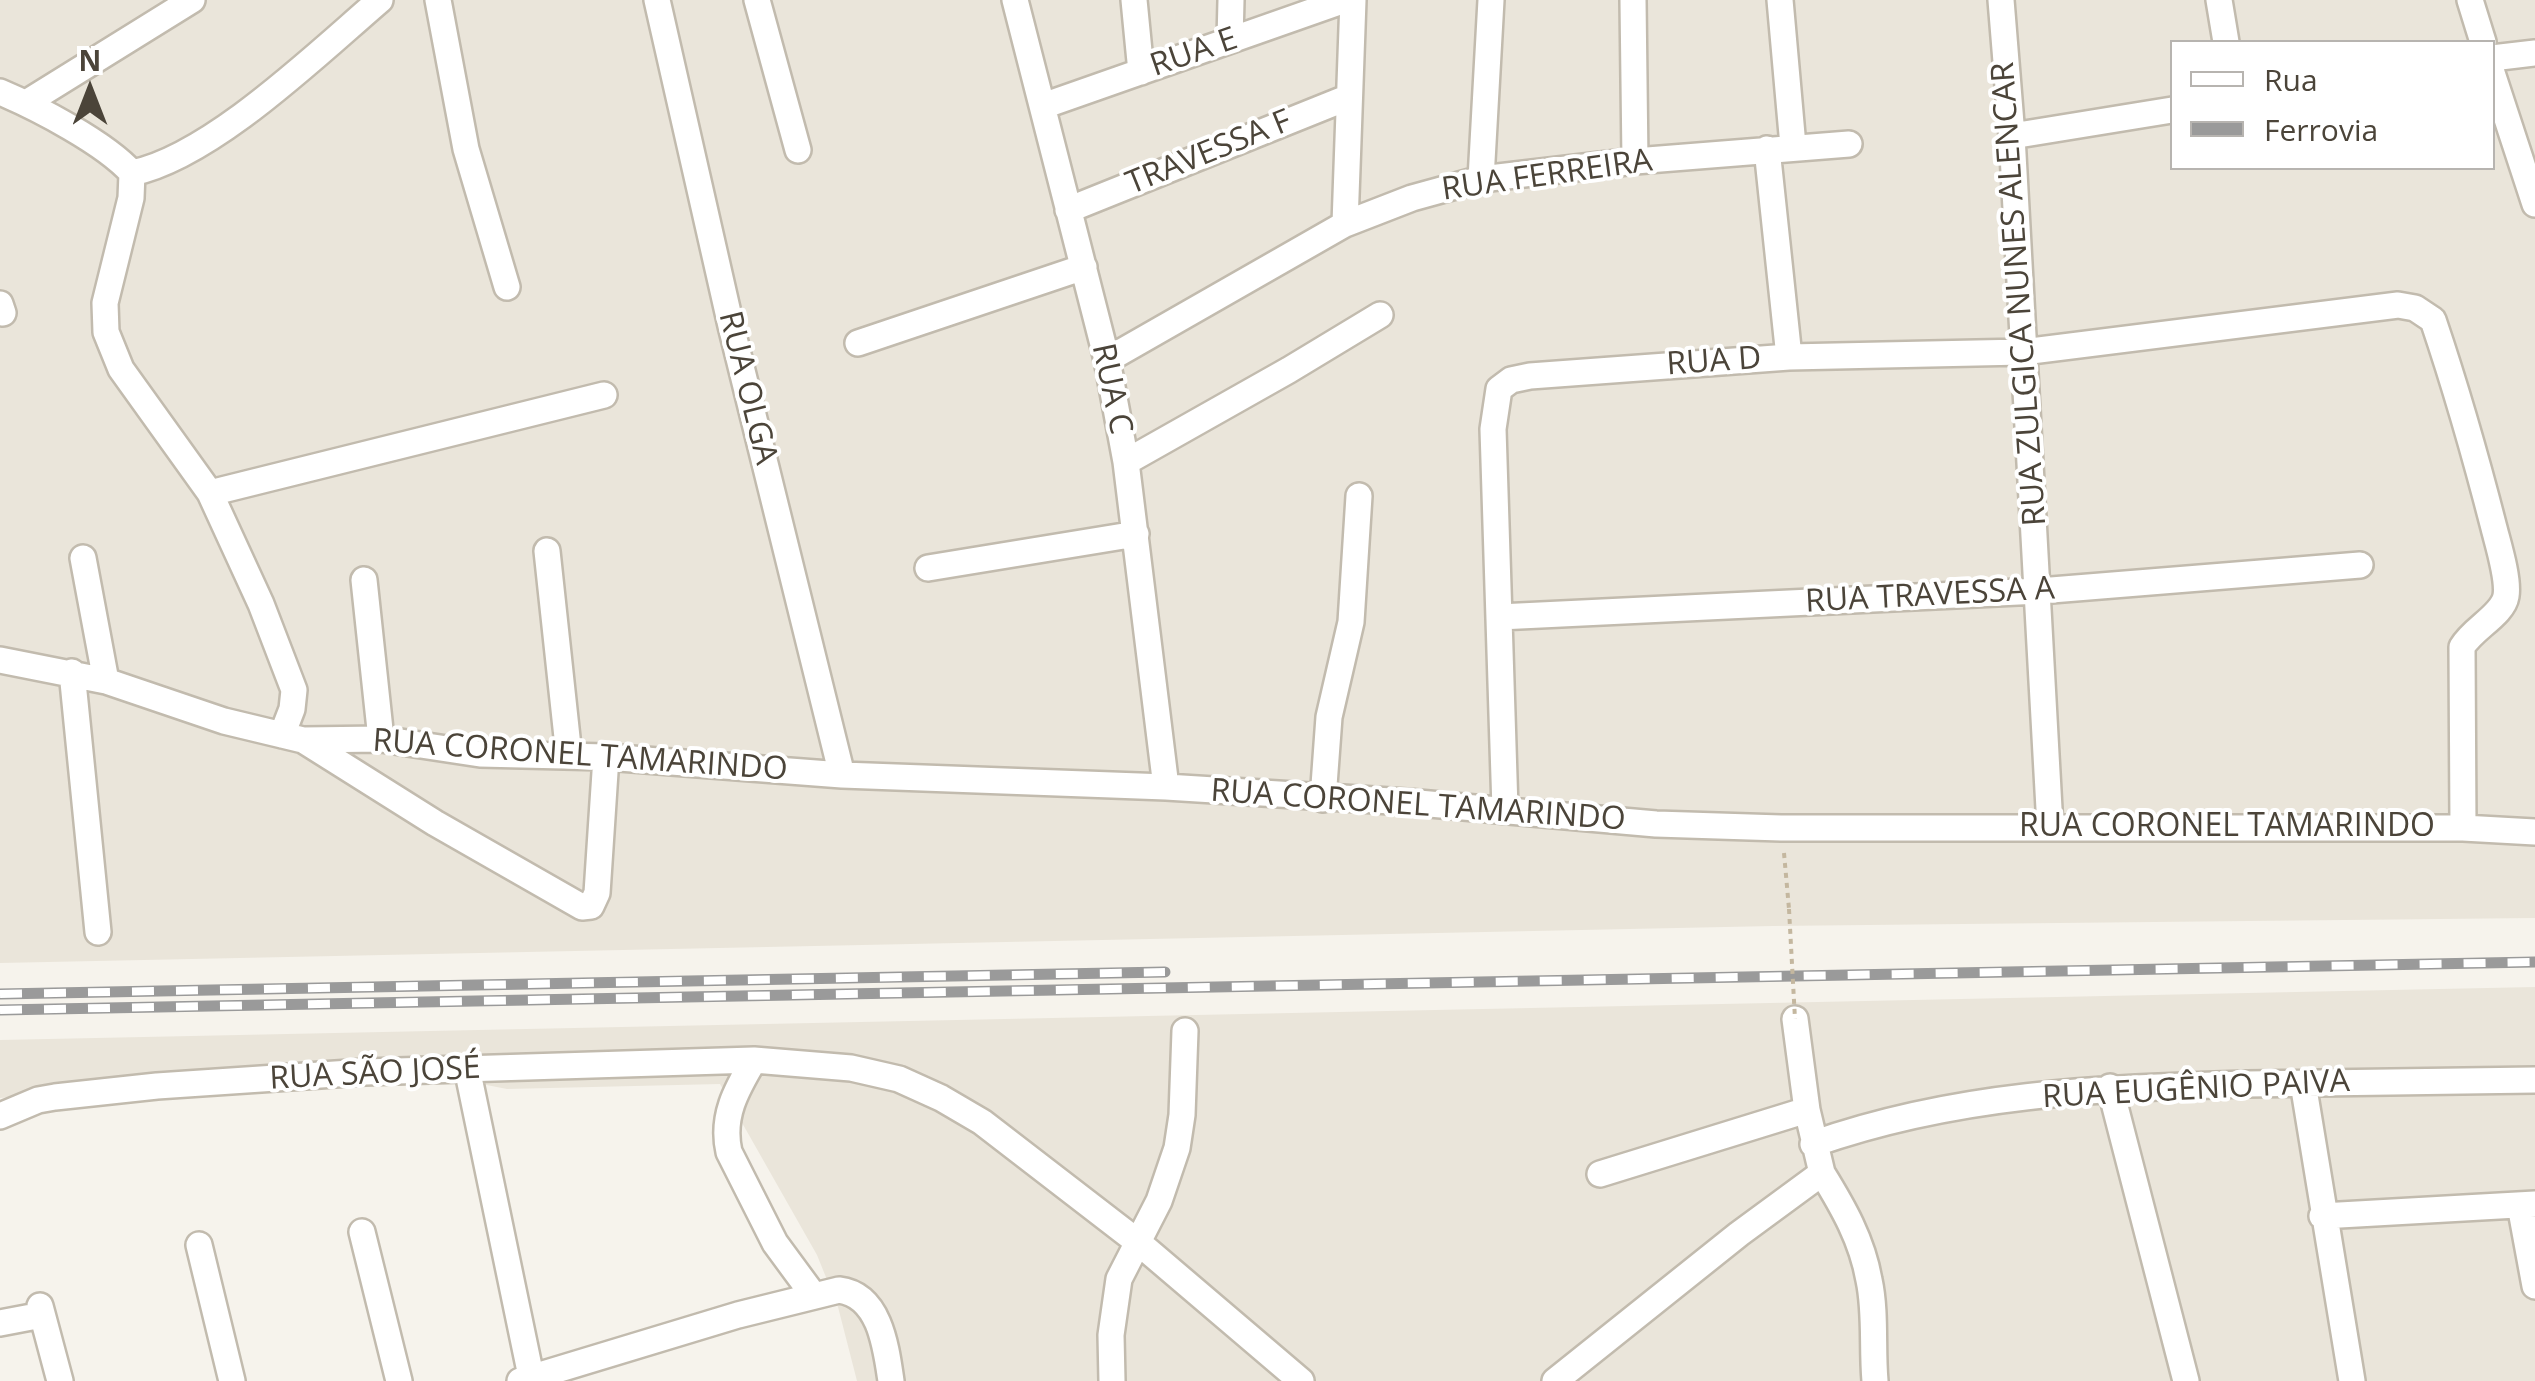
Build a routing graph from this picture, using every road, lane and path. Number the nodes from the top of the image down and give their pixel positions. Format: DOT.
graph roads {
  1 [pos="192,0"];
  2 [pos="380,0"];
  3 [pos="438,0"];
  4 [pos="657,0"];
  5 [pos="757,0"];
  6 [pos="1014,0"];
  7 [pos="1134,0"];
  8 [pos="1231,0"];
  9 [pos="1344,0"];
  10 [pos="1353,0"];
  11 [pos="1491,0"];
  12 [pos="1633,0"];
  13 [pos="1780,0"];
  14 [pos="2001,0"];
  15 [pos="2219,0"];
  16 [pos="2470,0"];
  17 [pos="1230,40"];
  18 [pos="2226,40"];
  19 [pos="2482,40"];
  20 [pos="2535,53"];
  21 [pos="2495,58"];
  22 [pos="1140,72"];
  23 [pos="2495,83"];
  24 [pos="0,92"];
  25 [pos="1349,96"];
  26 [pos="26,103"];
  27 [pos="1042,106"];
  28 [pos="2170,110"];
  29 [pos="2012,136"];
  30 [pos="1849,144"];
  31 [pos="1780,148"];
  32 [pos="798,150"];
  33 [pos="1635,161"];
  34 [pos="132,173"];
  35 [pos="1480,179"];
  36 [pos="2535,204"];
  37 [pos="1068,210"];
  38 [pos="1344,224"];
  39 [pos="1084,268"];
  40 [pos="507,287"];
  41 [pos="1380,314"];
  42 [pos="858,343"];
  43 [pos="2023,352"];
  44 [pos="1789,357"];
  45 [pos="1107,360"];
  46 [pos="604,395"];
  47 [pos="1126,462"];
  48 [pos="210,492"];
  49 [pos="1359,496"];
  50 [pos="1136,534"];
  51 [pos="547,551"];
  52 [pos="83,558"];
  53 [pos="2360,565"];
  54 [pos="928,568"];
  55 [pos="364,580"];
  56 [pos="2039,591"];
  57 [pos="1498,618"];
  58 [pos="0,660"];
  59 [pos="72,672"];
  60 [pos="106,681"];
  61 [pos="292,737"];
  62 [pos="381,739"];
  63 [pos="569,756"];
  64 [pos="606,757"];
  65 [pos="842,775"];
  66 [pos="1166,787"];
  67 [pos="1323,799"];
  68 [pos="1505,809"];
  69 [pos="2050,827"];
  70 [pos="1782,828"];
  71 [pos="2462,828"];
  72 [pos="2535,832"];
  73 [pos="98,932"];
  74 [pos="1795,1019"];
  75 [pos="1184,1031"];
  76 [pos="754,1060"];
  77 [pos="467,1068"];
  78 [pos="2535,1080"];
  79 [pos="2302,1083"];
  80 [pos="2110,1088"];
  81 [pos="1807,1110"];
  82 [pos="0,1116"];
  83 [pos="1813,1144"];
  84 [pos="1822,1173"];
  85 [pos="1600,1174"];
  86 [pos="2528,1204"];
  87 [pos="2322,1216"];
  88 [pos="362,1232"];
  89 [pos="1139,1243"];
  90 [pos="199,1245"];
  91 [pos="2535,1286"];
  92 [pos="814,1296"];
  93 [pos="0,1323"];
  94 [pos="528,1380"];
  95 [pos="60,1381"];
  96 [pos="232,1381"];
  97 [pos="400,1381"];
  98 [pos="891,1381"];
  99 [pos="1112,1381"];
  100 [pos="1301,1381"];
  101 [pos="1556,1381"];
  102 [pos="1874,1381"];
  103 [pos="2186,1381"];
  104 [pos="2352,1381"];
  1 -- 26 [label="street"];
  2 -- 34 [label="street"];
  3 -- 40 [label="street"];
  4 -- 65 [label="street, RUA OLGA"];
  5 -- 32 [label="street"];
  6 -- 27 [label="street, RUA C"];
  7 -- 22 [label="street"];
  8 -- 17 [label="street"];
  9 -- 17 [label="street, RUA E"];
  10 -- 25 [label="street"];
  11 -- 35 [label="street"];
  12 -- 33 [label="street"];
  13 -- 31 [label="street"];
  14 -- 29 [label="street, RUA ZULGICA NUNES ALENCAR"];
  15 -- 18 [label="street"];
  16 -- 19 [label="street"];
  17 -- 22 [label="street, RUA E"];
  20 -- 21 [label="street"];
  22 -- 27 [label="street, RUA E"];
  23 -- 36 [label="street"];
  24 -- 26 [label="street"];
  25 -- 37 [label="street, TRAVESSA F"];
  25 -- 38 [label="street"];
  26 -- 34 [label="street"];
  27 -- 37 [label="street, RUA C"];
  28 -- 29 [label="street"];
  29 -- 43 [label="street, RUA ZULGICA NUNES ALENCAR"];
  30 -- 31 [label="street, RUA FERREIRA"];
  31 -- 33 [label="street, RUA FERREIRA"];
  31 -- 44 [label="street"];
  33 -- 35 [label="street, RUA FERREIRA"];
  34 -- 48 [label="street"];
  35 -- 38 [label="street, RUA FERREIRA"];
  37 -- 39 [label="street, RUA C"];
  38 -- 45 [label="street, RUA FERREIRA"];
  39 -- 42 [label="street"];
  39 -- 45 [label="street, RUA C"];
  41 -- 47 [label="street"];
  43 -- 44 [label="street, RUA D"];
  43 -- 56 [label="street, RUA ZULGICA NUNES ALENCAR"];
  43 -- 71 [label="street, RUA D"];
  44 -- 57 [label="street, RUA D"];
  45 -- 47 [label="street, RUA C"];
  46 -- 48 [label="street"];
  47 -- 50 [label="street, RUA C"];
  48 -- 61 [label="street"];
  49 -- 67 [label="street"];
  50 -- 54 [label="street"];
  50 -- 66 [label="street, RUA C"];
  51 -- 63 [label="street"];
  52 -- 60 [label="street"];
  53 -- 56 [label="street, RUA TRAVESSA A"];
  55 -- 62 [label="street"];
  56 -- 57 [label="street, RUA TRAVESSA A"];
  56 -- 69 [label="street, RUA ZULGICA NUNES ALENCAR"];
  57 -- 68 [label="street, RUA D"];
  58 -- 59 [label="street"];
  59 -- 60 [label="street"];
  59 -- 73 [label="street"];
  60 -- 61 [label="street"];
  61 -- 62 [label="street, RUA CORONEL TAMARINDO"];
  61 -- 64 [label="street"];
  62 -- 63 [label="street, RUA CORONEL TAMARINDO"];
  63 -- 64 [label="street, RUA CORONEL TAMARINDO"];
  64 -- 65 [label="street, RUA CORONEL TAMARINDO"];
  65 -- 66 [label="street, RUA CORONEL TAMARINDO"];
  66 -- 67 [label="street, RUA CORONEL TAMARINDO"];
  67 -- 68 [label="street, RUA CORONEL TAMARINDO"];
  68 -- 70 [label="street, RUA CORONEL TAMARINDO"];
  69 -- 70 [label="street, RUA CORONEL TAMARINDO"];
  69 -- 71 [label="street, RUA CORONEL TAMARINDO"];
  70 -- 74 [label="path, bridge"];
  71 -- 72 [label="street, RUA CORONEL TAMARINDO"];
  74 -- 81 [label="street"];
  75 -- 89 [label="street"];
  76 -- 77 [label="street, RUA SÃO JOSÉ"];
  76 -- 89 [label="street, RUA SÃO JOSÉ"];
  76 -- 92 [label="street"];
  77 -- 82 [label="street, RUA SÃO JOSÉ"];
  77 -- 94 [label="street"];
  78 -- 79 [label="street, RUA EUGÊNIO PAIVA"];
  79 -- 80 [label="street, RUA EUGÊNIO PAIVA"];
  79 -- 87 [label="street"];
  80 -- 83 [label="street, RUA EUGÊNIO PAIVA"];
  80 -- 103 [label="street"];
  81 -- 83 [label="street"];
  81 -- 85 [label="street"];
  83 -- 84 [label="street"];
  84 -- 101 [label="street"];
  84 -- 102 [label="street"];
  86 -- 87 [label="street"];
  86 -- 91 [label="street"];
  87 -- 104 [label="street"];
  88 -- 97 [label="street"];
  89 -- 99 [label="street"];
  89 -- 100 [label="street, RUA SÃO JOSÉ"];
  90 -- 96 [label="street"];
  92 -- 94 [label="street"];
  92 -- 98 [label="street"];
  93 -- 95 [label="street"];
}
